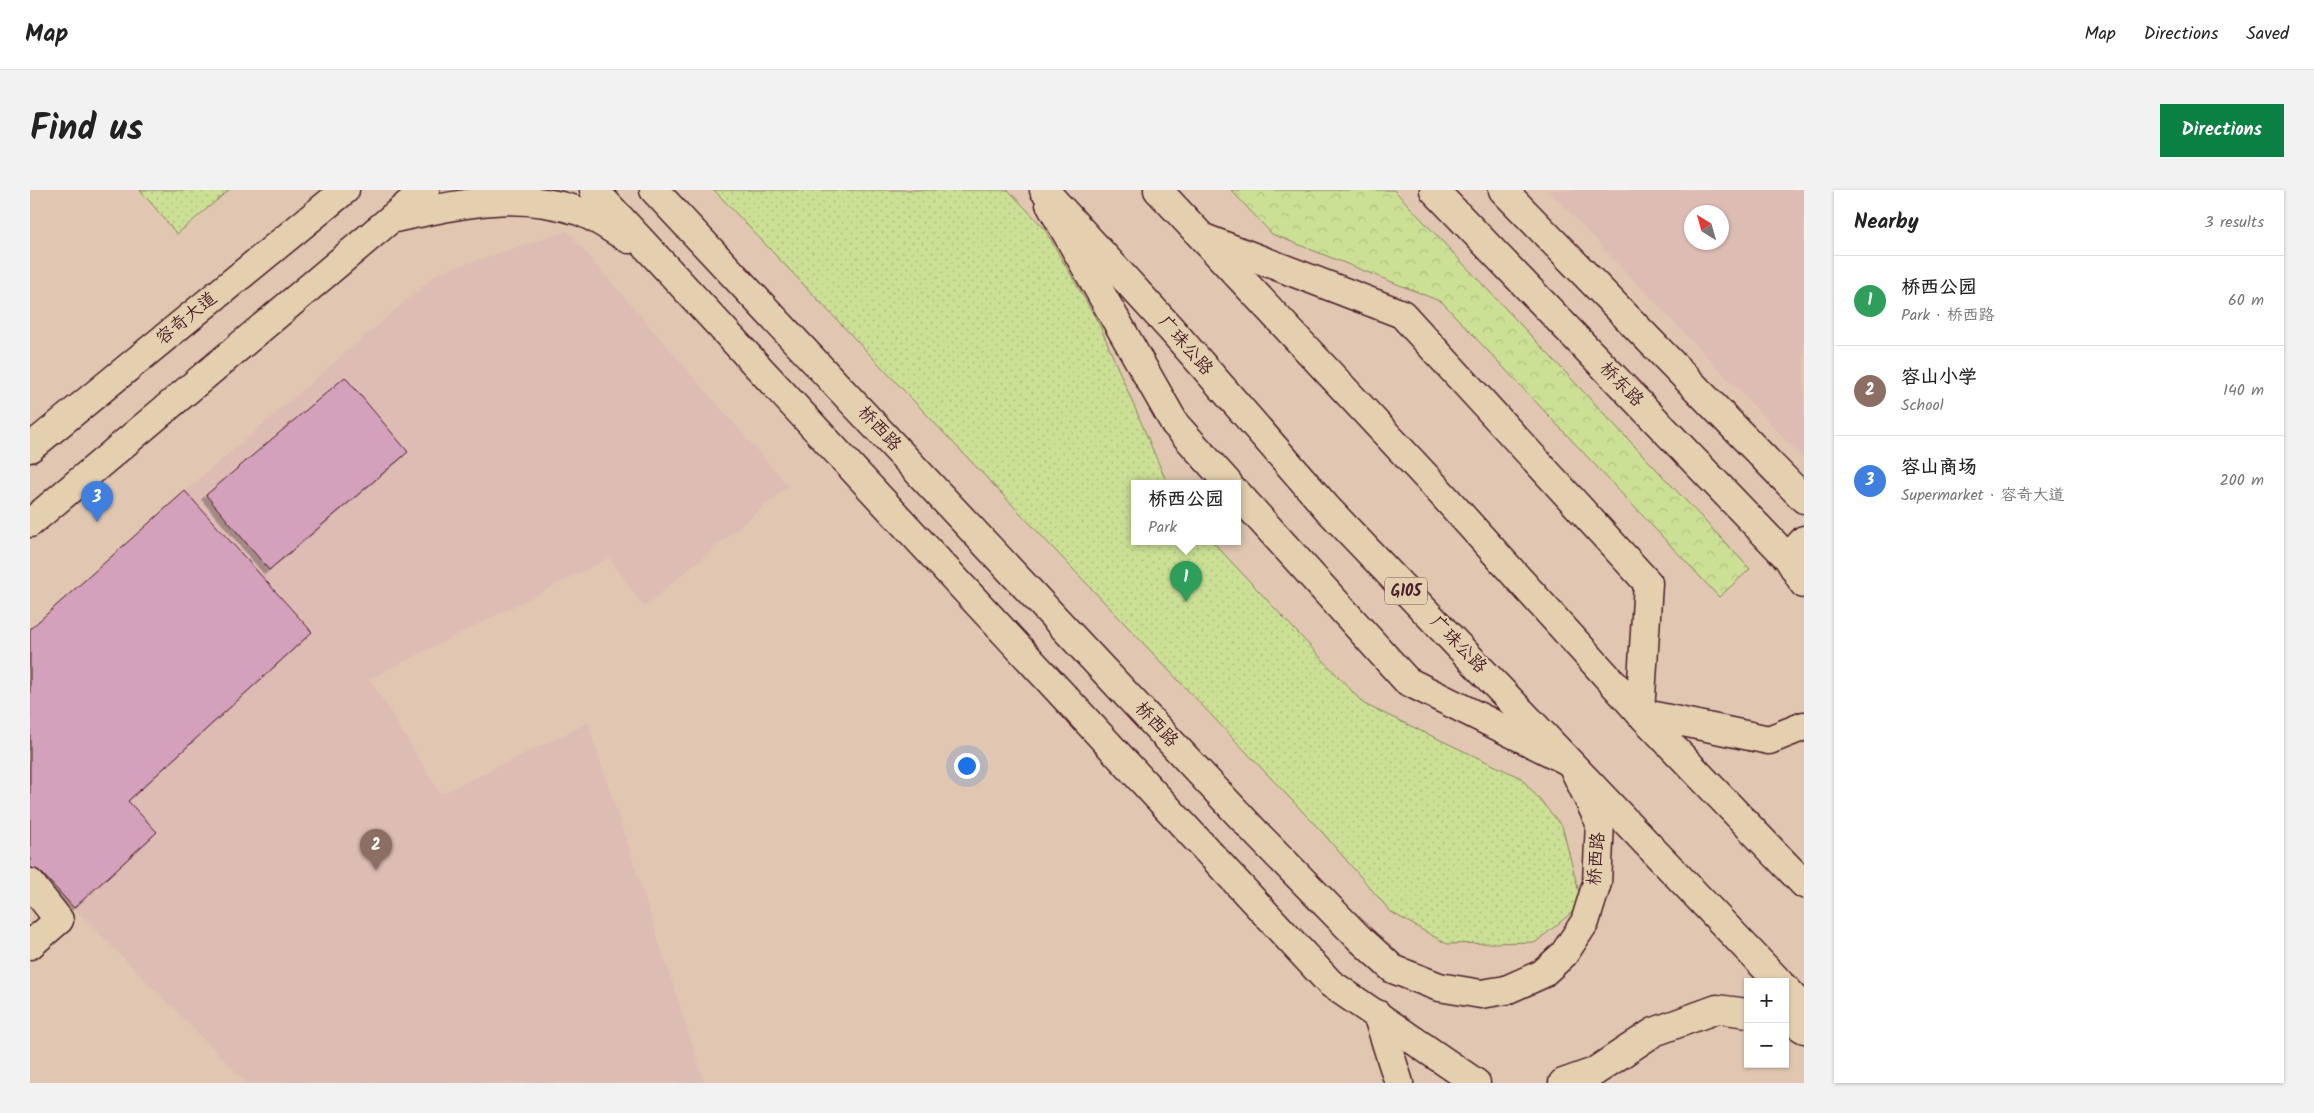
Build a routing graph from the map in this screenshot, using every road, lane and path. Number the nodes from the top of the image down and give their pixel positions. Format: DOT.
graph roads {
  1 [pos="345,190"];
  2 [pos="425,190"];
  3 [pos="594,190"];
  4 [pos="654,190"];
  5 [pos="1043,190"];
  6 [pos="1158,190"];
  7 [pos="1434,190"];
  8 [pos="1503,190"];
  9 [pos="391,219"];
  10 [pos="1204,238"];
  11 [pos="651,251"];
  12 [pos="30,448"];
  13 [pos="1225,480"];
  14 [pos="1241,497"];
  15 [pos="1804,499"];
  16 [pos="30,523"];
  17 [pos="1796,549"];
  18 [pos="1804,584"];
  19 [pos="1640,712"];
  20 [pos="1804,726"];
  21 [pos="1571,763"];
  22 [pos="30,883"];
  23 [pos="1804,884"];
  24 [pos="30,945"];
  25 [pos="1775,978"];
  26 [pos="1789,992"];
  27 [pos="1804,1008"];
  28 [pos="1744,1012"];
  29 [pos="1377,1014"];
  30 [pos="1789,1020"];
  31 [pos="1804,1029"];
  32 [pos="1588,1078"];
  33 [pos="1400,1083"];
  34 [pos="1476,1083"];
  35 [pos="1563,1083"];
  1 -- 12 [label="main road, 容奇大道"];
  2 -- 9 [label="main road"];
  3 -- 11 [label="main road"];
  4 -- 21 [label="main road, 桥西路"];
  5 -- 13 [label="main road"];
  5 -- 21 [label="main road, 广珠公路 / G105"];
  6 -- 10 [label="main road"];
  7 -- 17 [label="main road, 桥东路"];
  8 -- 15 [label="main road"];
  9 -- 11 [label="main road"];
  9 -- 16 [label="main road"];
  10 -- 19 [label="main road"];
  10 -- 19 [label="main road"];
  11 -- 29 [label="main road"];
  14 -- 21 [label="main road"];
  17 -- 18 [label="main road, 桥东路"];
  19 -- 20 [label="main road"];
  19 -- 23 [label="main road"];
  21 -- 25 [label="main road, 广珠公路 / G105"];
  22 -- 24 [label="main road"];
  26 -- 27 [label="main road"];
  28 -- 32 [label="main road"];
  29 -- 33 [label="main road"];
  29 -- 34 [label="main road"];
  30 -- 31 [label="main road"];
  32 -- 35 [label="main road"];
}
